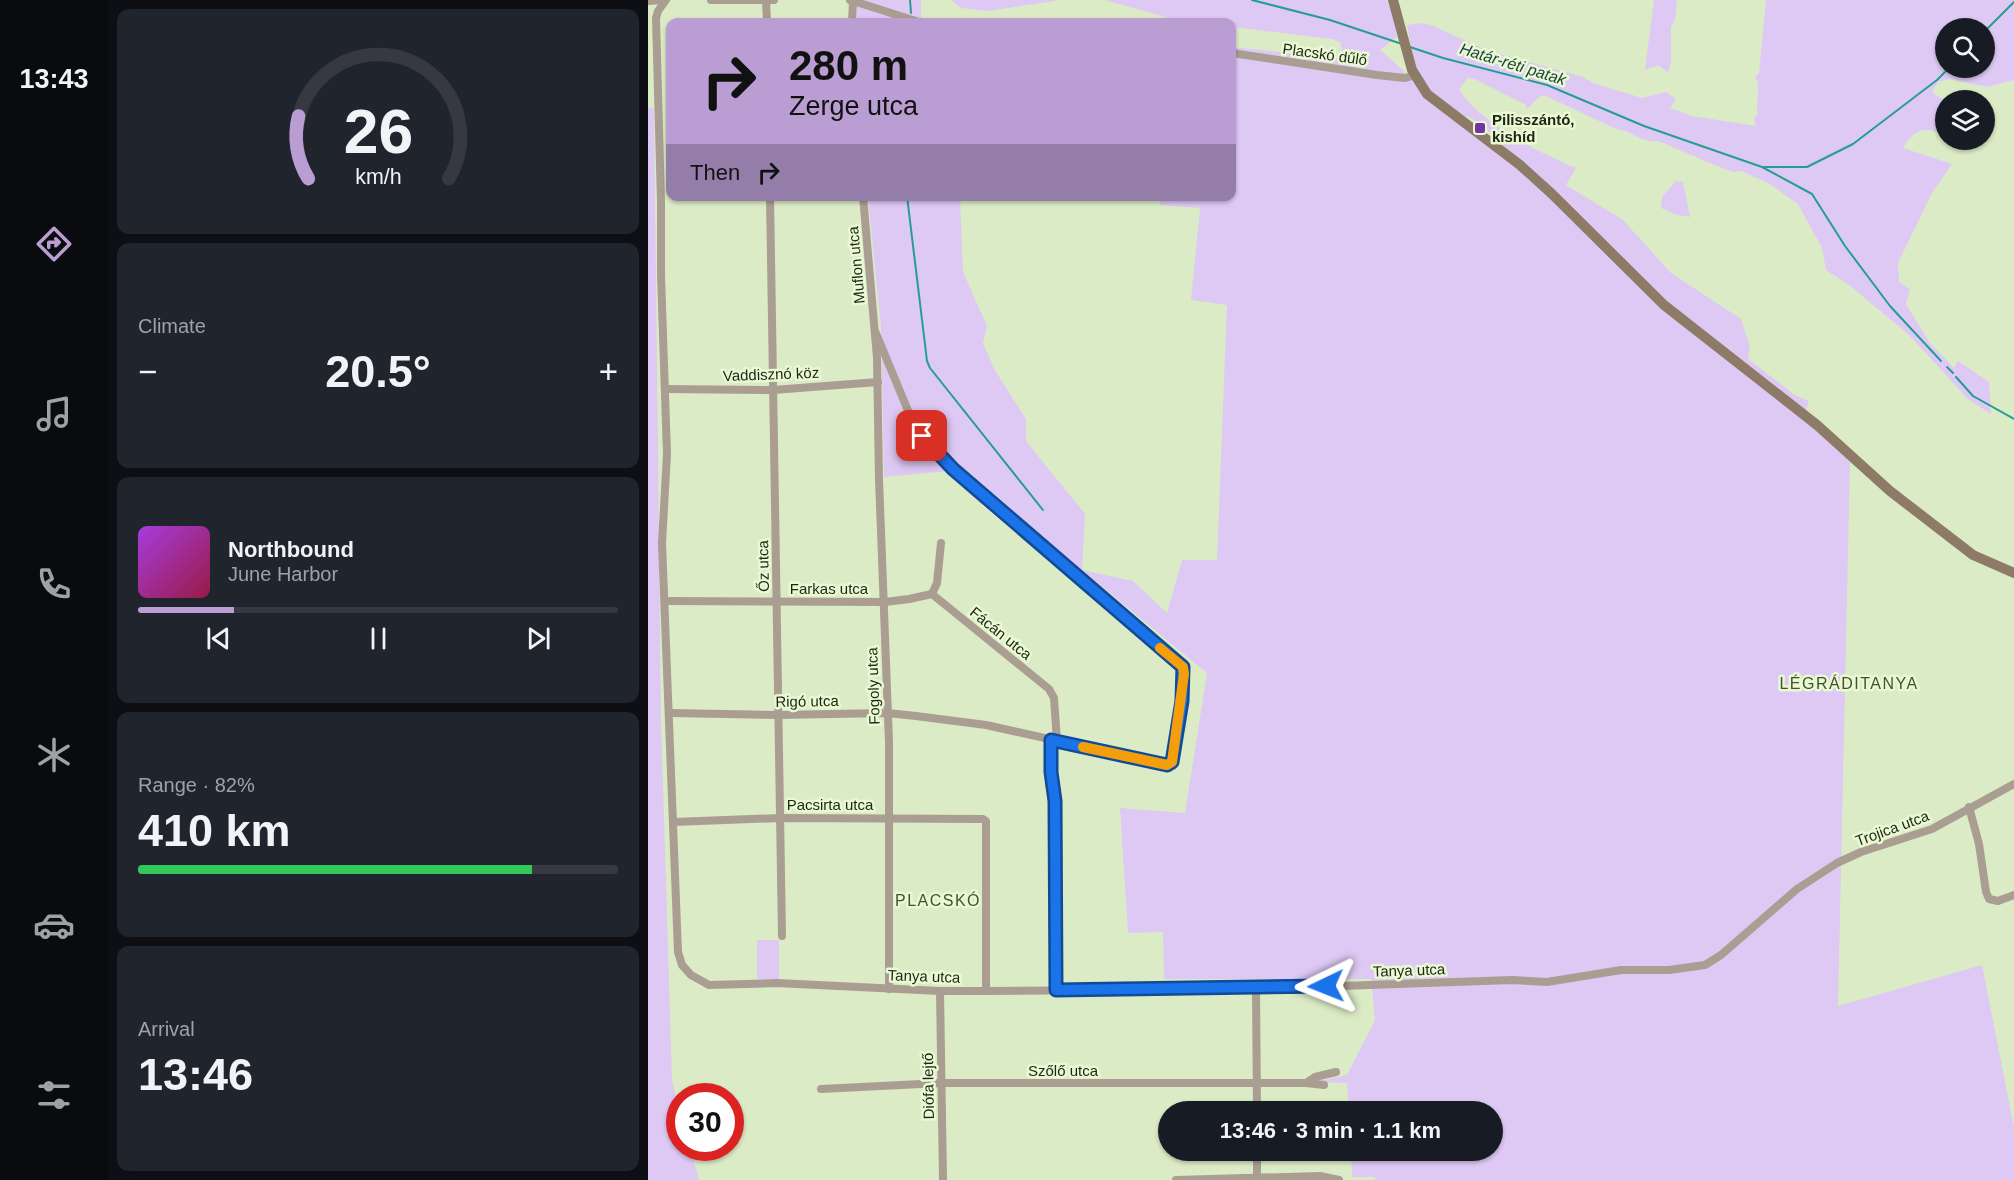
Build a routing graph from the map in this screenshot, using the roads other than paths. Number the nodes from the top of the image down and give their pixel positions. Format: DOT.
graph roads {
  1 [pos="665,0"];
  2 [pos="711,0"];
  3 [pos="766,0"];
  4 [pos="774,0"];
  5 [pos="851,0"];
  6 [pos="1393,0"];
  7 [pos="648,1"];
  8 [pos="767,18"];
  9 [pos="852,18"];
  10 [pos="907,18"];
  11 [pos="1236,54"];
  12 [pos="1415,75"];
  13 [pos="770,201"];
  14 [pos="863,201"];
  15 [pos="875,331"];
  16 [pos="878,382"];
  17 [pos="665,389"];
  18 [pos="773,390"];
  19 [pos="941,543"];
  20 [pos="2014,573"];
  21 [pos="933,594"];
  22 [pos="665,601"];
  23 [pos="777,601"];
  24 [pos="885,602"];
  25 [pos="670,713"];
  26 [pos="887,713"];
  27 [pos="778,715"];
  28 [pos="1054,741"];
  29 [pos="1172,762"];
  30 [pos="2014,784"];
  31 [pos="1969,807"];
  32 [pos="780,818"];
  33 [pos="888,818"];
  34 [pos="674,822"];
  35 [pos="2014,895"];
  36 [pos="1783,902"];
  37 [pos="782,936"];
  38 [pos="889,989"];
  39 [pos="1256,989"];
  40 [pos="1056,990"];
  41 [pos="940,991"];
  42 [pos="986,991"];
  43 [pos="1336,1072"];
  44 [pos="941,1083"];
  45 [pos="1306,1083"];
  46 [pos="1257,1084"];
  47 [pos="1324,1085"];
  48 [pos="821,1089"];
  49 [pos="1257,1101"];
  50 [pos="1257,1161"];
  51 [pos="1257,1179"];
  52 [pos="943,1180"];
  53 [pos="1176,1180"];
  54 [pos="1339,1180"];
  1 -- 7 [label="street"];
  1 -- 17 [label="street"];
  2 -- 3 [label="street"];
  3 -- 4 [label="street"];
  3 -- 8 [label="street"];
  5 -- 9 [label="street"];
  5 -- 10 [label="street"];
  6 -- 12 [label="street"];
  11 -- 12 [label="street, Placskó dűlő"];
  12 -- 20 [label="street"];
  13 -- 18 [label="street, Őz utca"];
  14 -- 15 [label="street, Muflon utca"];
  15 -- 16 [label="street, Muflon utca"];
  15 -- 29 [label="street, Muflon utca"];
  16 -- 18 [label="street, Vaddisznó köz"];
  16 -- 24 [label="street, Fogoly utca"];
  17 -- 18 [label="street, Vaddisznó köz"];
  17 -- 22 [label="street"];
  18 -- 23 [label="street, Őz utca"];
  19 -- 21 [label="street"];
  21 -- 24 [label="street"];
  21 -- 28 [label="street, Fácán utca"];
  22 -- 23 [label="street, Farkas utca"];
  22 -- 25 [label="street"];
  23 -- 24 [label="street, Farkas utca"];
  23 -- 27 [label="street, Őz utca"];
  24 -- 26 [label="street, Fogoly utca"];
  25 -- 27 [label="street, Rigó utca"];
  25 -- 34 [label="street"];
  26 -- 27 [label="street, Rigó utca"];
  26 -- 28 [label="street, Rigó utca"];
  26 -- 33 [label="street, Fogoly utca"];
  27 -- 32 [label="street, Őz utca"];
  28 -- 29 [label="street, Rigó utca"];
  28 -- 40 [label="street, Fácán utca"];
  30 -- 31 [label="street, Trojica utca"];
  31 -- 35 [label="street"];
  31 -- 36 [label="street, Trojica utca"];
  32 -- 33 [label="street, Pacsirta utca"];
  32 -- 34 [label="street, Pacsirta utca"];
  32 -- 37 [label="street, Őz utca"];
  33 -- 38 [label="street, Fogoly utca"];
  33 -- 42 [label="street, Pacsirta utca"];
  34 -- 38 [label="street, Tanya utca"];
  36 -- 39 [label="street, Tanya utca"];
  38 -- 41 [label="street, Tanya utca"];
  39 -- 40 [label="street, Tanya utca"];
  39 -- 46 [label="street"];
  40 -- 42 [label="street, Tanya utca"];
  41 -- 42 [label="street, Tanya utca"];
  41 -- 44 [label="street, Diófa lejtő"];
  43 -- 45 [label="street, Szőlő utca"];
  44 -- 46 [label="street, Szőlő utca"];
  44 -- 48 [label="street, Szőlő utca"];
  44 -- 52 [label="street, Diófa lejtő"];
  45 -- 46 [label="street, Szőlő utca"];
  45 -- 47 [label="street, Szőlő utca"];
  46 -- 49 [label="street"];
  50 -- 51 [label="street"];
  51 -- 53 [label="street"];
  51 -- 54 [label="street"];
}
